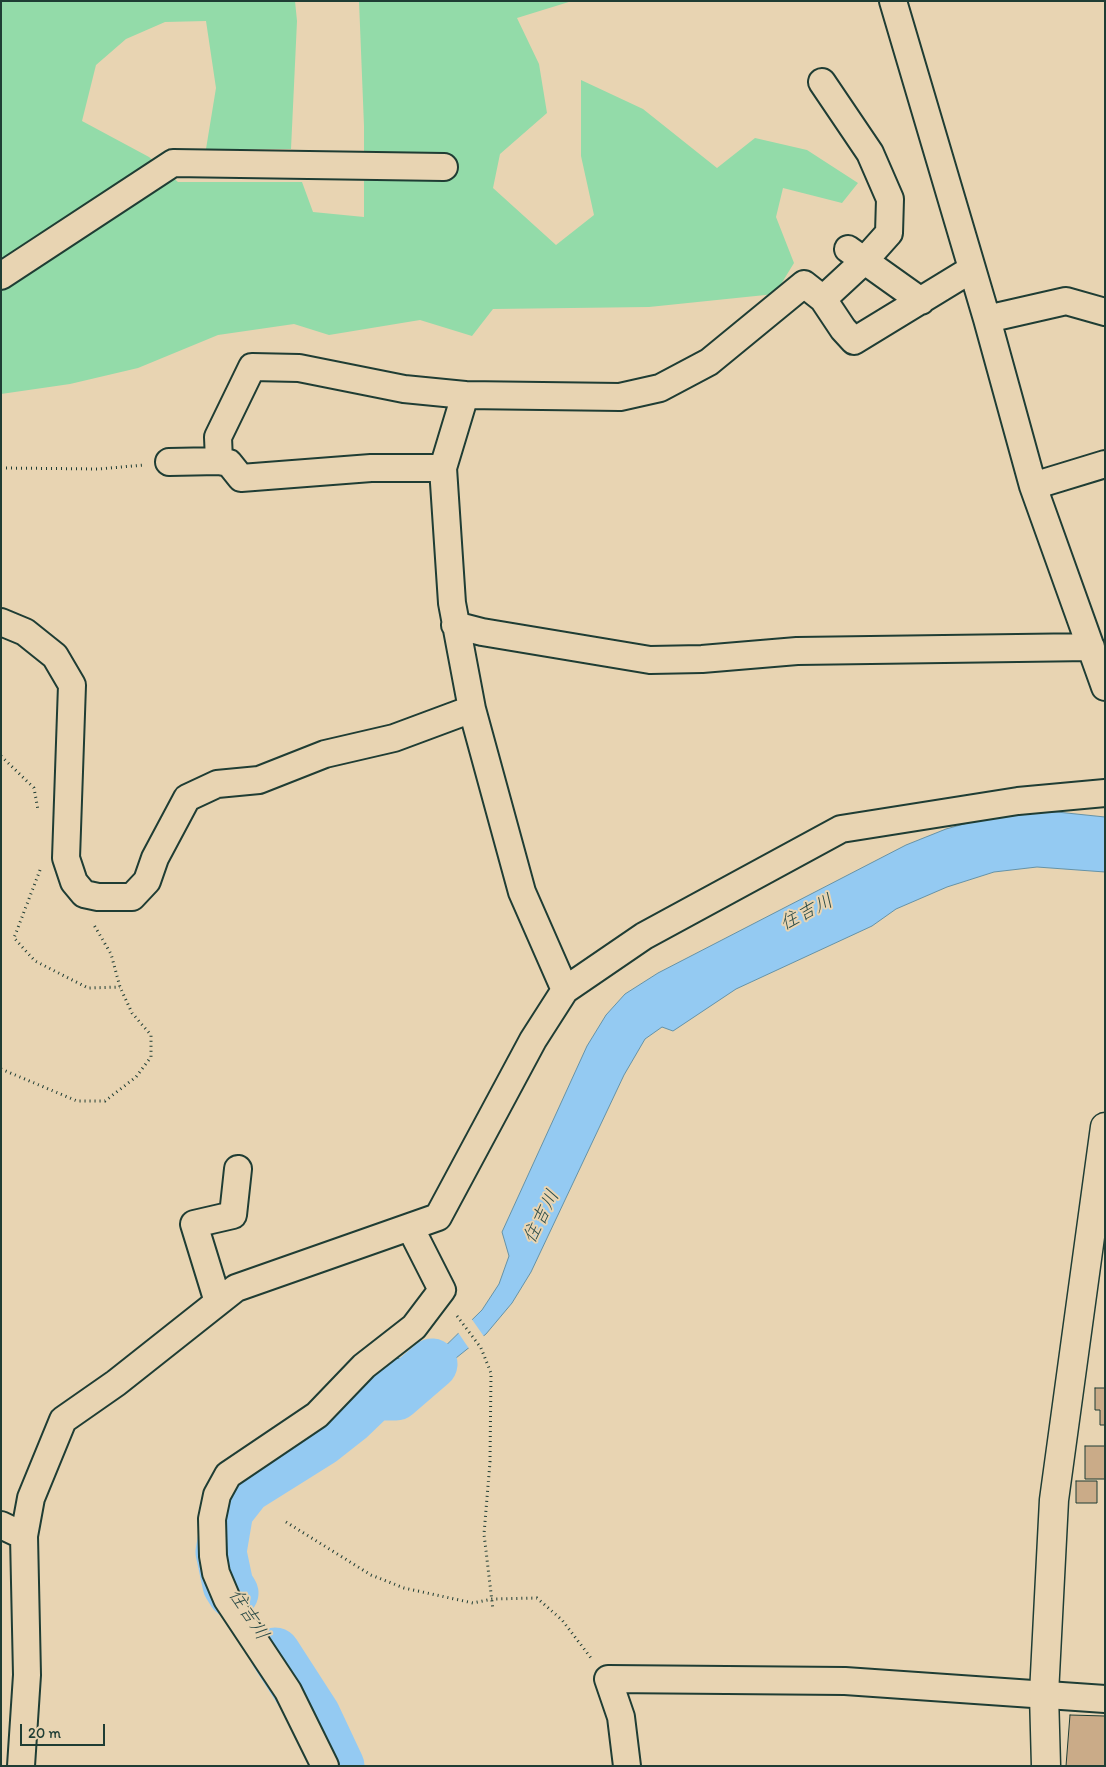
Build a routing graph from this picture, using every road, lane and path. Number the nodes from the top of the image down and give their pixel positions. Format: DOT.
graph roads {
  1 [pos="893,1"];
  2 [pos="822,82"];
  3 [pos="444,167"];
  4 [pos="856,255"];
  5 [pos="972,269"];
  6 [pos="1,276"];
  7 [pos="823,299"];
  8 [pos="921,300"];
  9 [pos="1105,312"];
  10 [pos="987,319"];
  11 [pos="465,395"];
  12 [pos="219,461"];
  13 [pos="169,462"];
  14 [pos="1105,464"];
  15 [pos="1,468"];
  16 [pos="443,468"];
  17 [pos="1033,486"];
  18 [pos="1,622"];
  19 [pos="456,625"];
  20 [pos="1092,647"];
  21 [pos="1105,688"];
  22 [pos="472,709"];
  23 [pos="1,756"];
  24 [pos="1105,793"];
  25 [pos="40,814"];
  26 [pos="41,866"];
  27 [pos="84,894"];
  28 [pos="120,987"];
  29 [pos="565,990"];
  30 [pos="1,1069"];
  31 [pos="1105,1127"];
  32 [pos="238,1169"];
  33 [pos="1102,1184"];
  34 [pos="410,1227"];
  35 [pos="218,1302"];
  36 [pos="452,1308"];
  37 [pos="286,1522"];
  38 [pos="12,1530"];
  39 [pos="492,1599"];
  40 [pos="494,1610"];
  41 [pos="608,1679"];
  42 [pos="1044,1694"];
  43 [pos="1105,1699"];
  44 [pos="21,1766"];
  45 [pos="325,1766"];
  46 [pos="627,1766"];
  47 [pos="1046,1766"];
  1 -- 5 [label="street"];
  2 -- 4 [label="street"];
  3 -- 6 [label="street"];
  4 -- 7 [label="street"];
  4 -- 8 [label="street"];
  5 -- 8 [label="street"];
  5 -- 10 [label="street"];
  7 -- 8 [label="street"];
  7 -- 11 [label="street"];
  9 -- 10 [label="street"];
  10 -- 17 [label="street"];
  11 -- 12 [label="street"];
  11 -- 16 [label="street"];
  12 -- 13 [label="street"];
  12 -- 16 [label="street"];
  13 -- 15 [label="path"];
  14 -- 17 [label="street"];
  16 -- 19 [label="street"];
  17 -- 20 [label="street"];
  18 -- 27 [label="street"];
  19 -- 20 [label="street"];
  19 -- 22 [label="street"];
  20 -- 21 [label="street"];
  22 -- 27 [label="street"];
  22 -- 29 [label="street"];
  23 -- 25 [label="path"];
  24 -- 29 [label="street"];
  26 -- 28 [label="path"];
  27 -- 28 [label="path"];
  28 -- 30 [label="path"];
  29 -- 34 [label="street"];
  31 -- 33 [label="street"];
  32 -- 35 [label="street"];
  33 -- 42 [label="street"];
  34 -- 35 [label="street"];
  34 -- 45 [label="street"];
  35 -- 38 [label="street"];
  36 -- 39 [label="path"];
  37 -- 39 [label="path"];
  38 -- 44 [label="street"];
  39 -- 40 [label="path"];
  39 -- 41 [label="path"];
  41 -- 42 [label="street"];
  41 -- 46 [label="street"];
  42 -- 43 [label="street"];
  42 -- 47 [label="street"];
}
